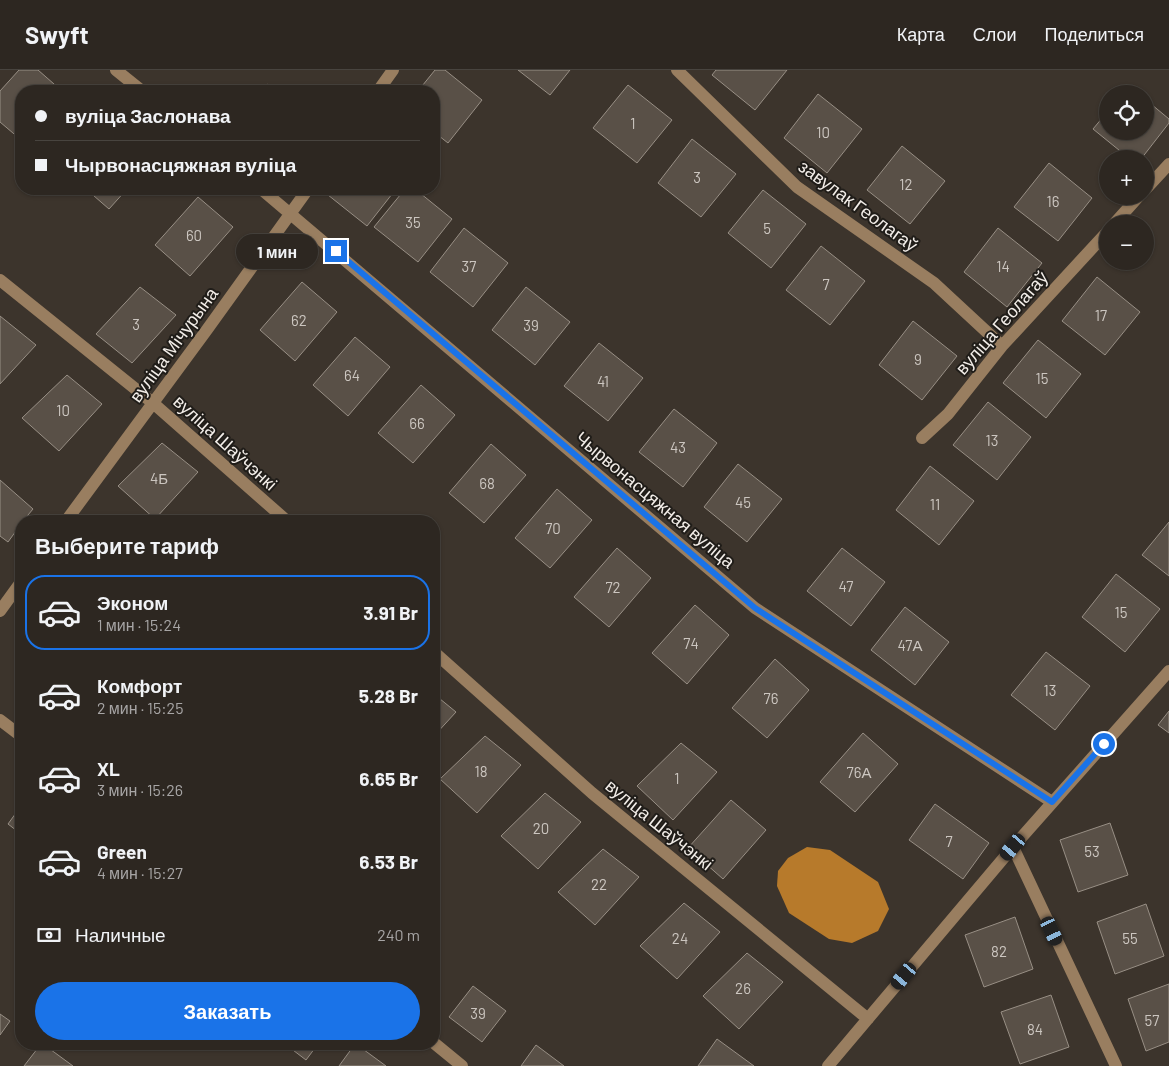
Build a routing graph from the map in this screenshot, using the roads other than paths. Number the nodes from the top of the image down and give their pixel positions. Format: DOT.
graph roads {
  1 [pos="116,70"];
  2 [pos="393,70"];
  3 [pos="677,70"];
  4 [pos="135,85"];
  5 [pos="382,85"];
  6 [pos="1169,164"];
  7 [pos="1154,180"];
  8 [pos="268,195"];
  9 [pos="304,195"];
  10 [pos="1131,205"];
  11 [pos="291,213"];
  12 [pos="1122,215"];
  13 [pos="1099,241"];
  14 [pos="0,280"];
  15 [pos="1002,346"];
  16 [pos="153,403"];
  17 [pos="922,438"];
  18 [pos="70,515"];
  19 [pos="280,515"];
  20 [pos="15,590"];
  21 [pos="0,611"];
  22 [pos="440,657"];
  23 [pos="1169,671"];
  24 [pos="0,720"];
  25 [pos="15,731"];
  26 [pos="1052,802"];
  27 [pos="1013,847"];
  28 [pos="868,1019"];
  29 [pos="440,1048"];
  30 [pos="462,1066"];
  31 [pos="828,1066"];
  32 [pos="1116,1066"];
  1 -- 4 [label="street"];
  2 -- 5 [label="street"];
  3 -- 15 [label="street, завулак Геолагаў"];
  6 -- 7 [label="street"];
  8 -- 11 [label="street, Чырвонасцяжная вуліца"];
  9 -- 11 [label="street, вуліца Мічурына"];
  10 -- 12 [label="street"];
  11 -- 16 [label="street, вуліца Мічурына"];
  11 -- 26 [label="street, Чырвонасцяжная вуліца"];
  13 -- 15 [label="street, вуліца Геолагаў"];
  14 -- 16 [label="street, вуліца Шаўчэнкі"];
  15 -- 17 [label="street, вуліца Геолагаў"];
  16 -- 18 [label="street, вуліца Мічурына"];
  16 -- 19 [label="street, вуліца Шаўчэнкі"];
  20 -- 21 [label="street"];
  22 -- 28 [label="street, вуліца Шаўчэнкі"];
  23 -- 26 [label="street"];
  24 -- 25 [label="street"];
  26 -- 27 [label="street"];
  27 -- 28 [label="street"];
  27 -- 32 [label="street"];
  28 -- 31 [label="street"];
  29 -- 30 [label="street"];
}
